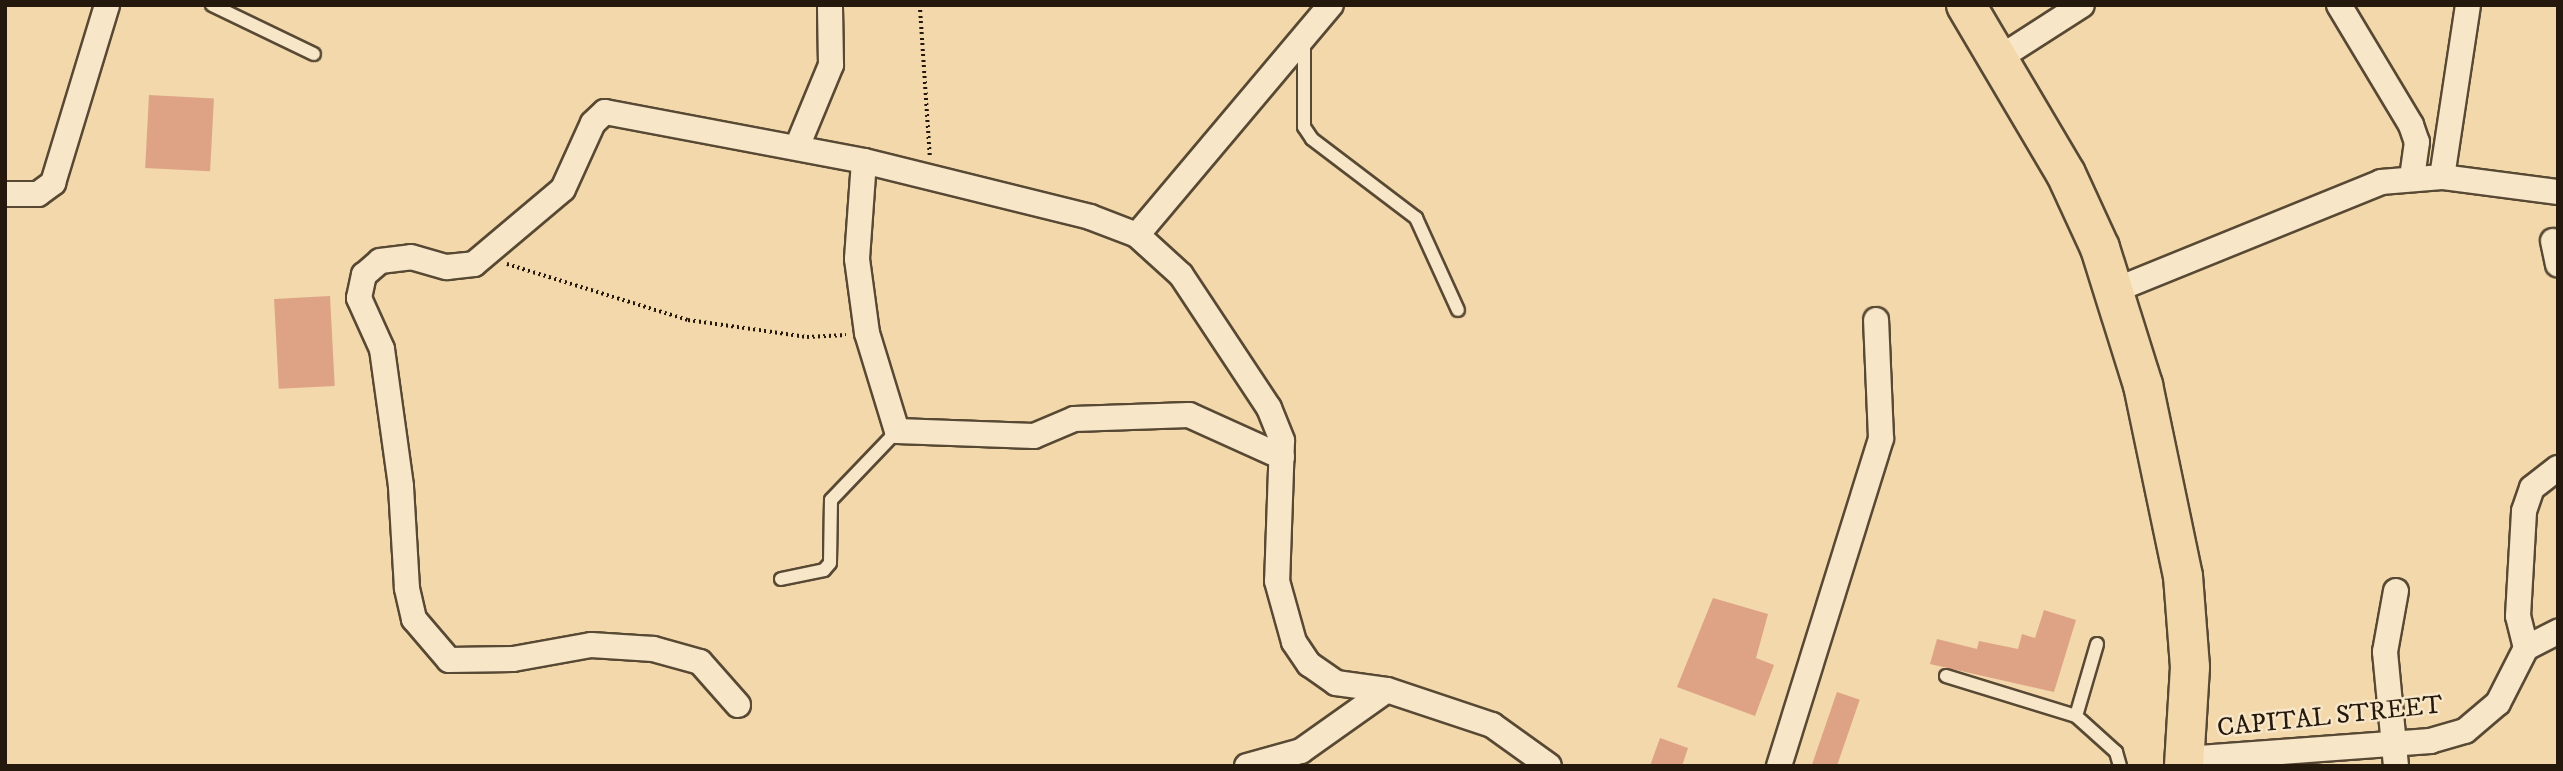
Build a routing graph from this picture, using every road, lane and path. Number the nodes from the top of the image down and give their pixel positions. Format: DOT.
graph roads {
  1 [pos="107,5"];
  2 [pos="212,5"];
  3 [pos="830,5"];
  4 [pos="920,5"];
  5 [pos="1331,5"];
  6 [pos="1966,5"];
  7 [pos="2082,5"];
  8 [pos="2339,5"];
  9 [pos="2468,5"];
  10 [pos="1304,37"];
  11 [pos="314,54"];
  12 [pos="2001,57"];
  13 [pos="797,147"];
  14 [pos="864,161"];
  15 [pos="931,177"];
  16 [pos="2412,177"];
  17 [pos="2442,177"];
  18 [pos="2558,192"];
  19 [pos="5,194"];
  20 [pos="1137,235"];
  21 [pos="486,253"];
  22 [pos="2113,290"];
  23 [pos="1458,310"];
  24 [pos="1877,320"];
  25 [pos="867,334"];
  26 [pos="897,431"];
  27 [pos="1282,457"];
  28 [pos="2558,468"];
  29 [pos="781,579"];
  30 [pos="2396,591"];
  31 [pos="2558,632"];
  32 [pos="2097,644"];
  33 [pos="2526,648"];
  34 [pos="1946,676"];
  35 [pos="1387,690"];
  36 [pos="738,705"];
  37 [pos="2076,716"];
  38 [pos="2397,755"];
  39 [pos="2185,763"];
  40 [pos="1247,766"];
  41 [pos="1549,766"];
  42 [pos="1779,766"];
  43 [pos="2120,766"];
  1 -- 19 [label="street"];
  2 -- 11 [label="lane"];
  3 -- 13 [label="street"];
  4 -- 15 [label="path"];
  5 -- 10 [label="street"];
  6 -- 12 [label="highway"];
  7 -- 12 [label="street"];
  8 -- 16 [label="street"];
  9 -- 17 [label="street"];
  10 -- 20 [label="street"];
  10 -- 23 [label="lane"];
  12 -- 22 [label="highway"];
  13 -- 14 [label="street"];
  13 -- 21 [label="street"];
  14 -- 15 [label="street"];
  14 -- 25 [label="street"];
  15 -- 20 [label="street"];
  16 -- 17 [label="street"];
  16 -- 22 [label="street"];
  17 -- 18 [label="street"];
  20 -- 27 [label="street"];
  21 -- 25 [label="path"];
  21 -- 36 [label="street"];
  22 -- 39 [label="highway"];
  24 -- 42 [label="street"];
  25 -- 26 [label="street"];
  26 -- 27 [label="street"];
  26 -- 29 [label="lane"];
  27 -- 35 [label="street"];
  28 -- 33 [label="street"];
  30 -- 38 [label="street"];
  31 -- 33 [label="street"];
  32 -- 37 [label="lane"];
  33 -- 38 [label="street, CAPITAL STREET"];
  34 -- 37 [label="lane"];
  35 -- 40 [label="street"];
  35 -- 41 [label="street"];
  37 -- 43 [label="lane"];
  38 -- 39 [label="street, CAPITAL STREET"];
}
